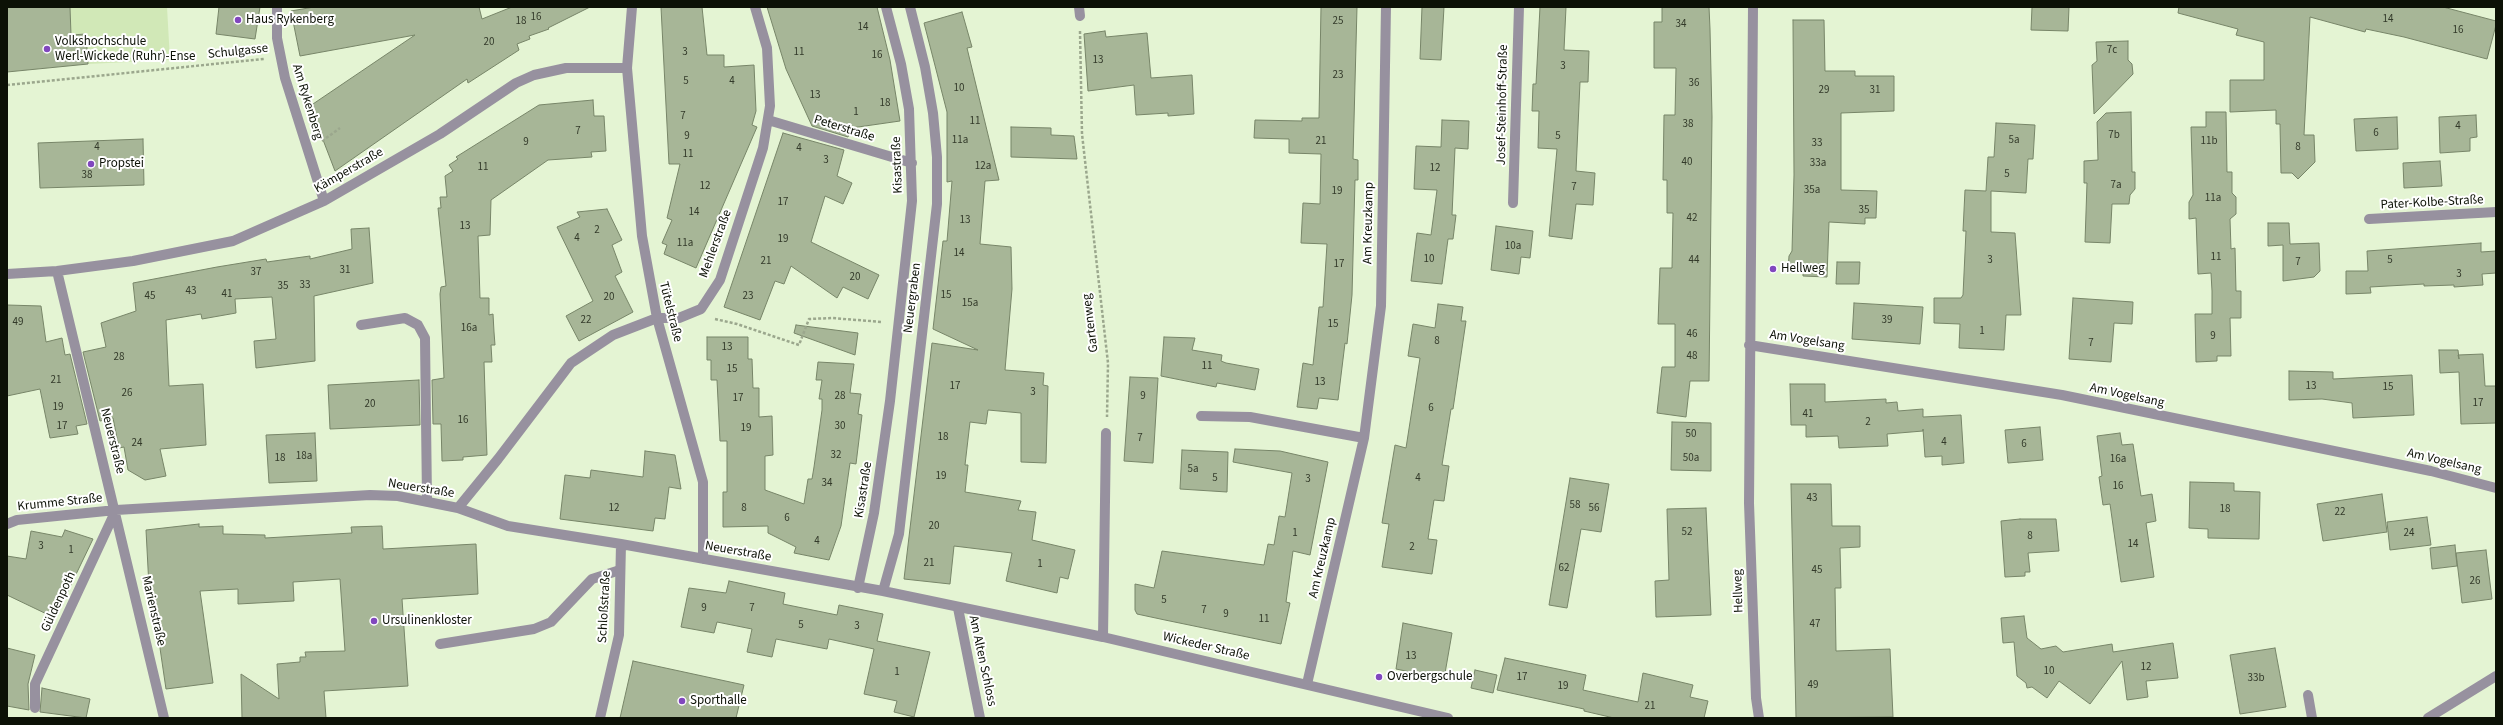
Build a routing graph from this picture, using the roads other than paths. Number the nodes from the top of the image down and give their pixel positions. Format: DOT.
graph roads {
  1 [pos="277,7"];
  2 [pos="632,7"];
  3 [pos="755,7"];
  4 [pos="886,7"];
  5 [pos="910,7"];
  6 [pos="1386,7"];
  7 [pos="1518,7"];
  8 [pos="1753,7"];
  9 [pos="627,68"];
  10 [pos="768,120"];
  11 [pos="912,163"];
  12 [pos="324,202"];
  13 [pos="1513,203"];
  14 [pos="2496,212"];
  15 [pos="2369,219"];
  16 [pos="57,271"];
  17 [pos="7,274"];
  18 [pos="657,318"];
  19 [pos="361,325"];
  20 [pos="1749,345"];
  21 [pos="1201,416"];
  22 [pos="1106,433"];
  23 [pos="1364,438"];
  24 [pos="2496,488"];
  25 [pos="427,500"];
  26 [pos="458,508"];
  27 [pos="116,510"];
  28 [pos="7,524"];
  29 [pos="621,544"];
  30 [pos="702,559"];
  31 [pos="620,570"];
  32 [pos="858,588"];
  33 [pos="883,591"];
  34 [pos="958,608"];
  35 [pos="1103,637"];
  36 [pos="440,644"];
  37 [pos="2496,676"];
  38 [pos="1307,684"];
  39 [pos="2308,695"];
  40 [pos="35,708"];
  41 [pos="164,718"];
  42 [pos="600,718"];
  43 [pos="980,718"];
  44 [pos="1448,718"];
  45 [pos="1759,718"];
  46 [pos="2312,718"];
  47 [pos="2428,718"];
  1 -- 12 [label="street, Am Rykenberg"];
  2 -- 9 [label="street"];
  3 -- 10 [label="street, Mehlerstraße"];
  4 -- 11 [label="street, Kisastraße"];
  5 -- 33 [label="street, Neuergraben"];
  6 -- 23 [label="street, Am Kreuzkamp"];
  7 -- 13 [label="street, Josef-Steinhoff-Straße"];
  8 -- 20 [label="street, Hellweg"];
  9 -- 12 [label="street, Kämperstraße"];
  9 -- 18 [label="street, Tütelstraße"];
  10 -- 11 [label="street, Peterstraße"];
  10 -- 18 [label="street, Mehlerstraße"];
  11 -- 32 [label="street, Kisastraße"];
  12 -- 16 [label="street, Kämperstraße"];
  14 -- 15 [label="street, Pater-Kolbe-Straße"];
  16 -- 17 [label="street, Kämperstraße"];
  16 -- 27 [label="street, Neuerstraße"];
  18 -- 26 [label="street, Mehlerstraße"];
  18 -- 30 [label="street, Tütelstraße"];
  19 -- 25 [label="street"];
  20 -- 24 [label="street, Am Vogelsang"];
  20 -- 45 [label="street, Hellweg"];
  21 -- 23 [label="street"];
  22 -- 35 [label="street"];
  23 -- 38 [label="street, Am Kreuzkamp"];
  25 -- 26 [label="street, Neuerstraße"];
  25 -- 27 [label="street, Neuerstraße"];
  26 -- 29 [label="street, Neuerstraße"];
  27 -- 28 [label="street, Krumme Straße"];
  27 -- 40 [label="street, Güldenpoth"];
  27 -- 41 [label="street, Marienstraße"];
  29 -- 30 [label="street, Neuerstraße"];
  29 -- 31 [label="street, Schloßstraße"];
  30 -- 32 [label="street, Neuerstraße"];
  31 -- 36 [label="street"];
  31 -- 42 [label="street, Schloßstraße"];
  32 -- 33 [label="street, Neuerstraße"];
  33 -- 34 [label="street, Neuerstraße"];
  34 -- 35 [label="street, Wickeder Straße"];
  34 -- 43 [label="street, Am Alten Schloss"];
  35 -- 38 [label="street, Wickeder Straße"];
  37 -- 47 [label="street"];
  38 -- 44 [label="street, Wickeder Straße"];
  39 -- 46 [label="street"];
}
